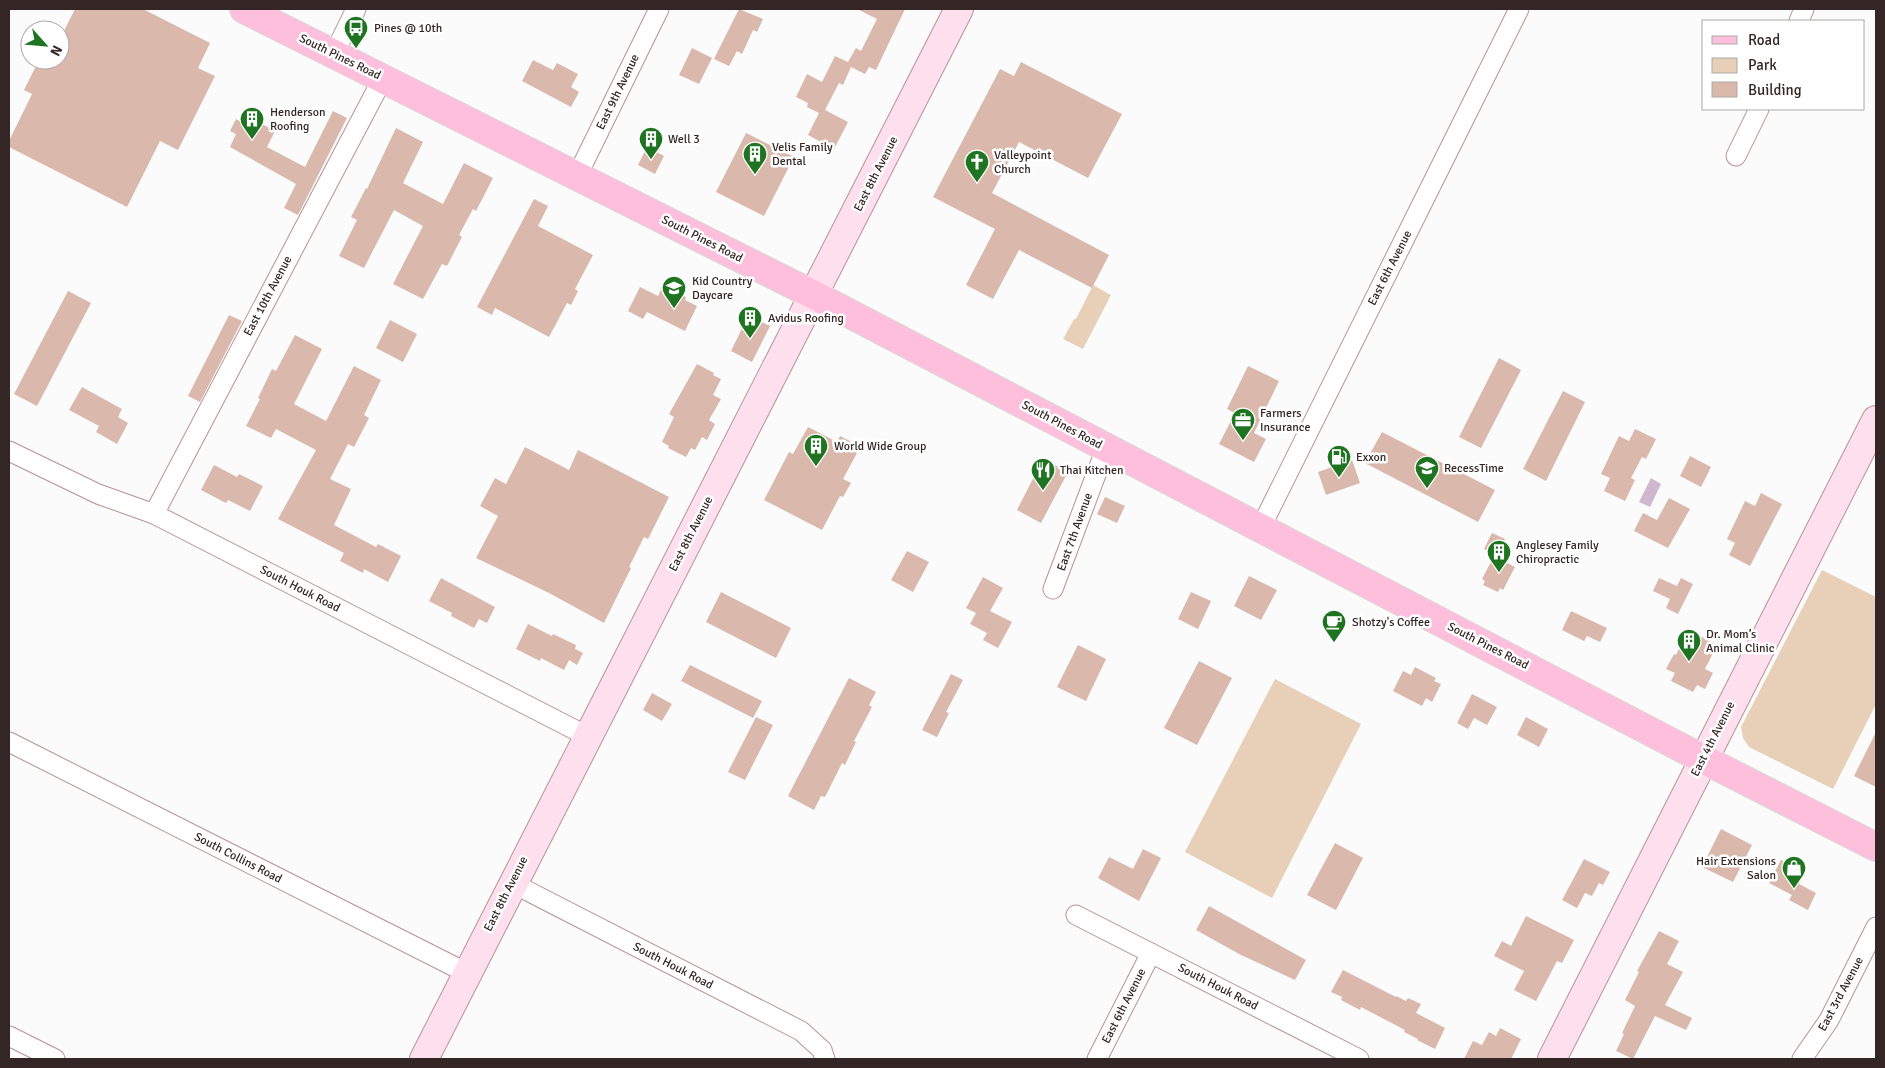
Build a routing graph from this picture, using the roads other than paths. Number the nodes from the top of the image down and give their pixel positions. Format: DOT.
graph roads {
  1 [pos="244,9"];
  2 [pos="356,9"];
  3 [pos="659,9"];
  4 [pos="959,9"];
  5 [pos="1519,9"];
  6 [pos="334,54"];
  7 [pos="383,78"];
  8 [pos="1759,110"];
  9 [pos="1736,156"];
  10 [pos="577,176"];
  11 [pos="814,295"];
  12 [pos="1875,426"];
  13 [pos="1106,448"];
  14 [pos="9,451"];
  15 [pos="154,514"];
  16 [pos="1261,527"];
  17 [pos="1054,589"];
  18 [pos="587,736"];
  19 [pos="9,742"];
  20 [pos="1703,758"];
  21 [pos="1876,847"];
  22 [pos="512,883"];
  23 [pos="1076,915"];
  24 [pos="1876,927"];
  25 [pos="1151,953"];
  26 [pos="467,973"];
  27 [pos="9,1036"];
  28 [pos="55,1059"];
  29 [pos="424,1059"];
  30 [pos="825,1059"];
  31 [pos="1097,1059"];
  32 [pos="1358,1059"];
  33 [pos="1552,1059"];
  34 [pos="1802,1059"];
  1 -- 6 [label="main road, South Pines Road"];
  2 -- 6 [label="street"];
  3 -- 10 [label="street, East 9th Avenue"];
  4 -- 11 [label="street, East 8th Avenue"];
  5 -- 16 [label="street, East 6th Avenue"];
  6 -- 7 [label="main road, South Pines Road"];
  7 -- 10 [label="main road, South Pines Road"];
  7 -- 15 [label="street, East 10th Avenue"];
  8 -- 9 [label="street"];
  10 -- 11 [label="main road, South Pines Road"];
  11 -- 13 [label="main road, South Pines Road"];
  11 -- 18 [label="street, East 8th Avenue"];
  12 -- 20 [label="street, East 4th Avenue"];
  13 -- 16 [label="main road, South Pines Road"];
  13 -- 17 [label="street, East 7th Avenue"];
  14 -- 15 [label="street, South Houk Road"];
  15 -- 18 [label="street, South Houk Road"];
  16 -- 20 [label="main road, South Pines Road"];
  18 -- 22 [label="street, East 8th Avenue"];
  19 -- 26 [label="street, South Collins Road"];
  20 -- 21 [label="main road, South Pines Road"];
  20 -- 33 [label="street, East 4th Avenue"];
  22 -- 26 [label="street, East 8th Avenue"];
  22 -- 30 [label="street, South Houk Road"];
  23 -- 25 [label="street, South Houk Road"];
  24 -- 34 [label="street, East 3rd Avenue"];
  25 -- 31 [label="street, East 6th Avenue"];
  25 -- 32 [label="street, South Houk Road"];
  26 -- 29 [label="street, East 8th Avenue"];
  27 -- 28 [label="street"];
}
